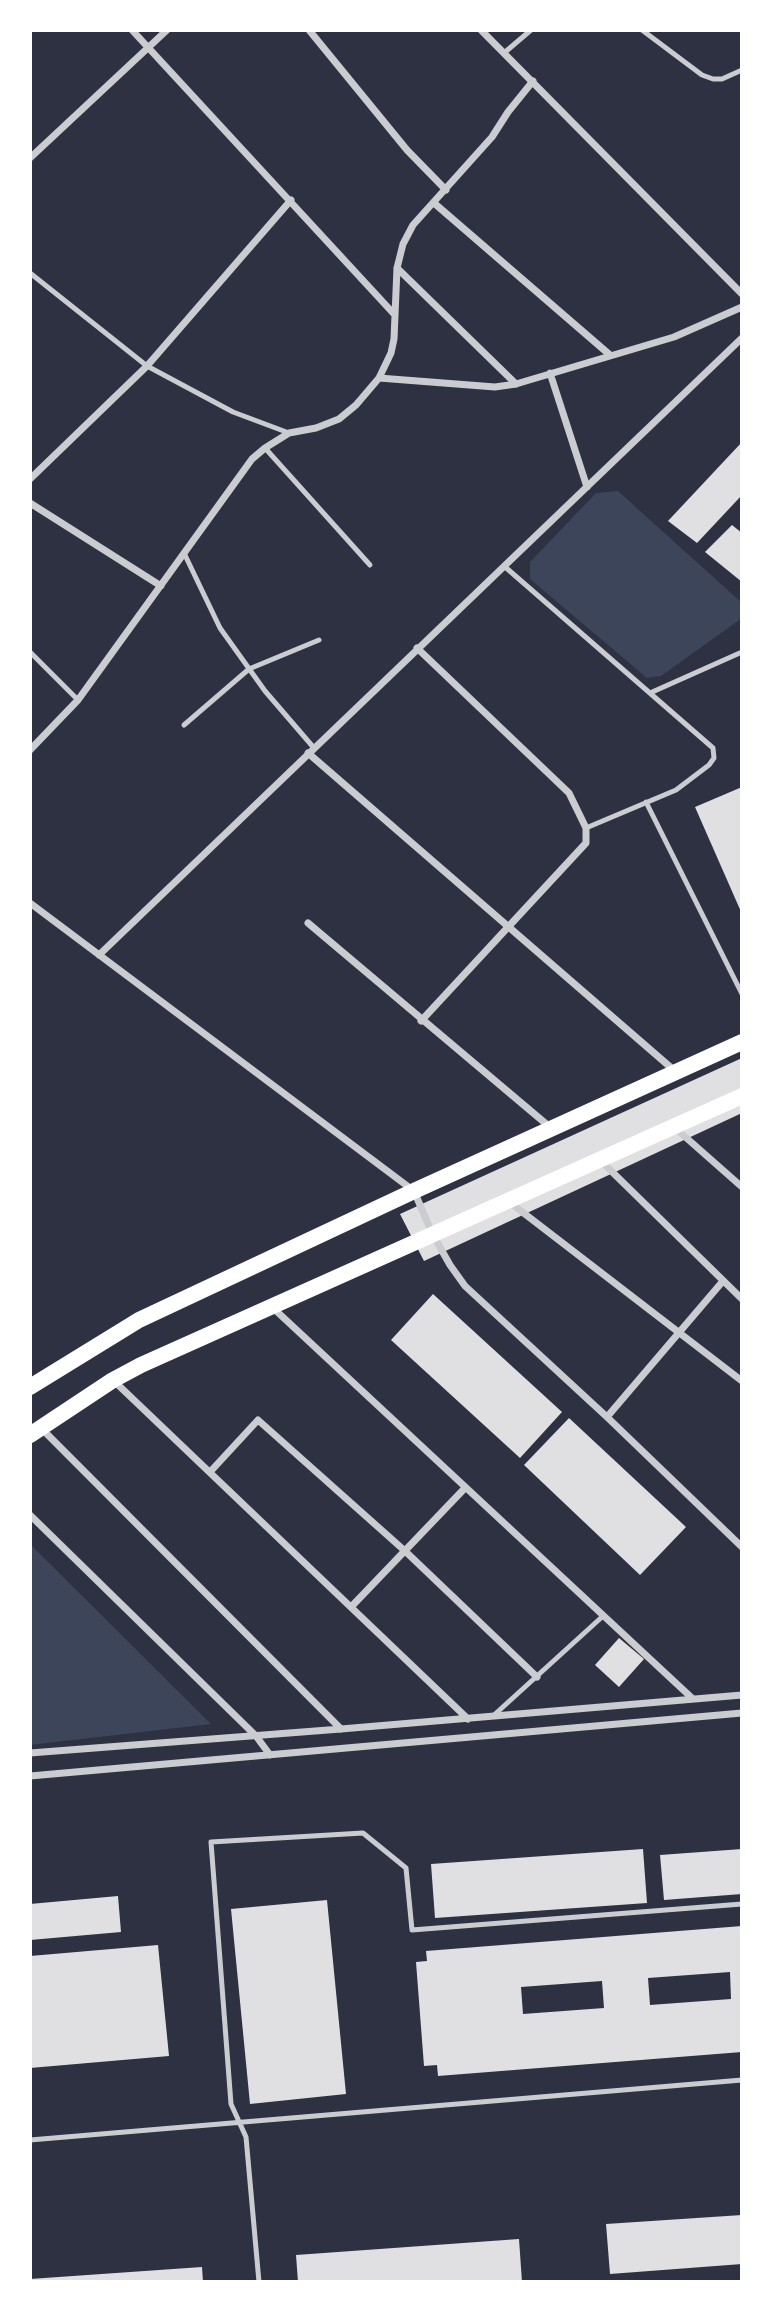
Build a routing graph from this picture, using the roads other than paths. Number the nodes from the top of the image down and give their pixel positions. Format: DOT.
graph roads {
  1 [pos="132,30"];
  2 [pos="167,30"];
  3 [pos="309,30"];
  4 [pos="481,30"];
  5 [pos="531,30"];
  6 [pos="642,30"];
  7 [pos="149,47"];
  8 [pos="504,53"];
  9 [pos="742,70"];
  10 [pos="533,81"];
  11 [pos="30,158"];
  12 [pos="446,190"];
  13 [pos="291,200"];
  14 [pos="434,203"];
  15 [pos="397,268"];
  16 [pos="30,273"];
  17 [pos="742,293"];
  18 [pos="742,307"];
  19 [pos="394,314"];
  20 [pos="742,338"];
  21 [pos="610,355"];
  22 [pos="147,366"];
  23 [pos="550,373"];
  24 [pos="379,378"];
  25 [pos="516,384"];
  26 [pos="289,433"];
  27 [pos="265,448"];
  28 [pos="30,479"];
  29 [pos="587,487"];
  30 [pos="30,503"];
  31 [pos="184,553"];
  32 [pos="370,565"];
  33 [pos="504,566"];
  34 [pos="161,586"];
  35 [pos="320,640"];
  36 [pos="417,649"];
  37 [pos="30,652"];
  38 [pos="742,652"];
  39 [pos="249,669"];
  40 [pos="649,693"];
  41 [pos="78,699"];
  42 [pos="184,725"];
  43 [pos="30,750"];
  44 [pos="311,751"];
  45 [pos="646,802"];
  46 [pos="586,828"];
  47 [pos="30,903"];
  48 [pos="308,923"];
  49 [pos="509,927"];
  50 [pos="99,955"];
  51 [pos="742,994"];
  52 [pos="421,1021"];
  53 [pos="742,1042"];
  54 [pos="677,1073"];
  55 [pos="742,1096"];
  56 [pos="674,1127"];
  57 [pos="552,1129"];
  58 [pos="599,1159"];
  59 [pos="742,1186"];
  60 [pos="414,1191"];
  61 [pos="508,1200"];
  62 [pos="432,1233"];
  63 [pos="723,1281"];
  64 [pos="742,1299"];
  65 [pos="271,1307"];
  66 [pos="680,1332"];
  67 [pos="113,1380"];
  68 [pos="742,1381"];
  69 [pos="30,1387"];
  70 [pos="607,1417"];
  71 [pos="35,1431"];
  72 [pos="210,1472"];
  73 [pos="465,1488"];
  74 [pos="30,1515"];
  75 [pos="742,1547"];
  76 [pos="405,1550"];
  77 [pos="352,1606"];
  78 [pos="603,1616"];
  79 [pos="537,1677"];
  80 [pos="742,1695"];
  81 [pos="693,1699"];
  82 [pos="742,1713"];
  83 [pos="493,1716"];
  84 [pos="468,1718"];
  85 [pos="341,1729"];
  86 [pos="256,1735"];
  87 [pos="30,1753"];
  88 [pos="270,1755"];
  89 [pos="30,1776"];
  90 [pos="742,1904"];
  91 [pos="742,2080"];
  92 [pos="239,2122"];
  93 [pos="30,2140"];
  94 [pos="259,2282"];
  1 -- 7 [label="street"];
  2 -- 7 [label="street"];
  3 -- 12 [label="street"];
  4 -- 8 [label="street"];
  5 -- 8 [label="lane"];
  6 -- 9 [label="lane"];
  7 -- 11 [label="street"];
  7 -- 13 [label="street"];
  8 -- 10 [label="street"];
  10 -- 12 [label="street"];
  10 -- 17 [label="street"];
  12 -- 14 [label="street"];
  13 -- 19 [label="street"];
  13 -- 22 [label="street"];
  14 -- 15 [label="street"];
  14 -- 21 [label="street"];
  15 -- 19 [label="street"];
  15 -- 25 [label="street"];
  16 -- 22 [label="lane"];
  18 -- 21 [label="street"];
  19 -- 24 [label="street"];
  20 -- 29 [label="street"];
  21 -- 23 [label="street"];
  22 -- 26 [label="lane"];
  22 -- 28 [label="street"];
  23 -- 25 [label="street"];
  23 -- 29 [label="street"];
  24 -- 25 [label="street"];
  24 -- 26 [label="street"];
  26 -- 27 [label="street"];
  27 -- 31 [label="street"];
  27 -- 32 [label="lane"];
  29 -- 33 [label="street"];
  30 -- 34 [label="street"];
  31 -- 34 [label="street"];
  31 -- 39 [label="lane"];
  33 -- 36 [label="street"];
  33 -- 40 [label="lane"];
  34 -- 41 [label="street"];
  35 -- 39 [label="lane"];
  36 -- 44 [label="street"];
  36 -- 46 [label="street"];
  37 -- 41 [label="lane"];
  38 -- 40 [label="lane"];
  39 -- 42 [label="lane"];
  39 -- 44 [label="lane"];
  40 -- 45 [label="lane"];
  41 -- 43 [label="street"];
  44 -- 49 [label="street"];
  44 -- 50 [label="street"];
  45 -- 46 [label="lane"];
  45 -- 51 [label="lane"];
  46 -- 49 [label="street"];
  47 -- 50 [label="street"];
  48 -- 52 [label="street"];
  49 -- 52 [label="street"];
  49 -- 54 [label="street"];
  50 -- 60 [label="street"];
  52 -- 57 [label="street"];
  53 -- 54 [label="main road"];
  54 -- 57 [label="main road"];
  55 -- 56 [label="main road"];
  56 -- 58 [label="main road"];
  56 -- 59 [label="street"];
  57 -- 60 [label="main road"];
  58 -- 61 [label="main road"];
  58 -- 63 [label="street"];
  60 -- 62 [label="street"];
  60 -- 69 [label="main road"];
  61 -- 62 [label="main road"];
  61 -- 66 [label="street"];
  62 -- 65 [label="main road"];
  62 -- 70 [label="street"];
  63 -- 64 [label="street"];
  63 -- 66 [label="street"];
  65 -- 67 [label="main road"];
  65 -- 73 [label="street"];
  66 -- 68 [label="street"];
  66 -- 70 [label="street"];
  67 -- 71 [label="main road"];
  67 -- 72 [label="street"];
  70 -- 75 [label="street"];
  71 -- 85 [label="street"];
  72 -- 76 [label="street"];
  72 -- 77 [label="street"];
  73 -- 76 [label="street"];
  73 -- 78 [label="street"];
  74 -- 86 [label="street"];
  76 -- 77 [label="street"];
  76 -- 79 [label="street"];
  77 -- 84 [label="street"];
  78 -- 79 [label="lane"];
  78 -- 81 [label="street"];
  79 -- 83 [label="lane"];
  80 -- 81 [label="street"];
  81 -- 83 [label="street"];
  82 -- 88 [label="street"];
  83 -- 84 [label="street"];
  84 -- 85 [label="street"];
  85 -- 86 [label="street"];
  86 -- 87 [label="street"];
  86 -- 88 [label="street"];
  88 -- 89 [label="street"];
  90 -- 92 [label="lane"];
  91 -- 92 [label="lane"];
  92 -- 93 [label="lane"];
  92 -- 94 [label="lane"];
}
